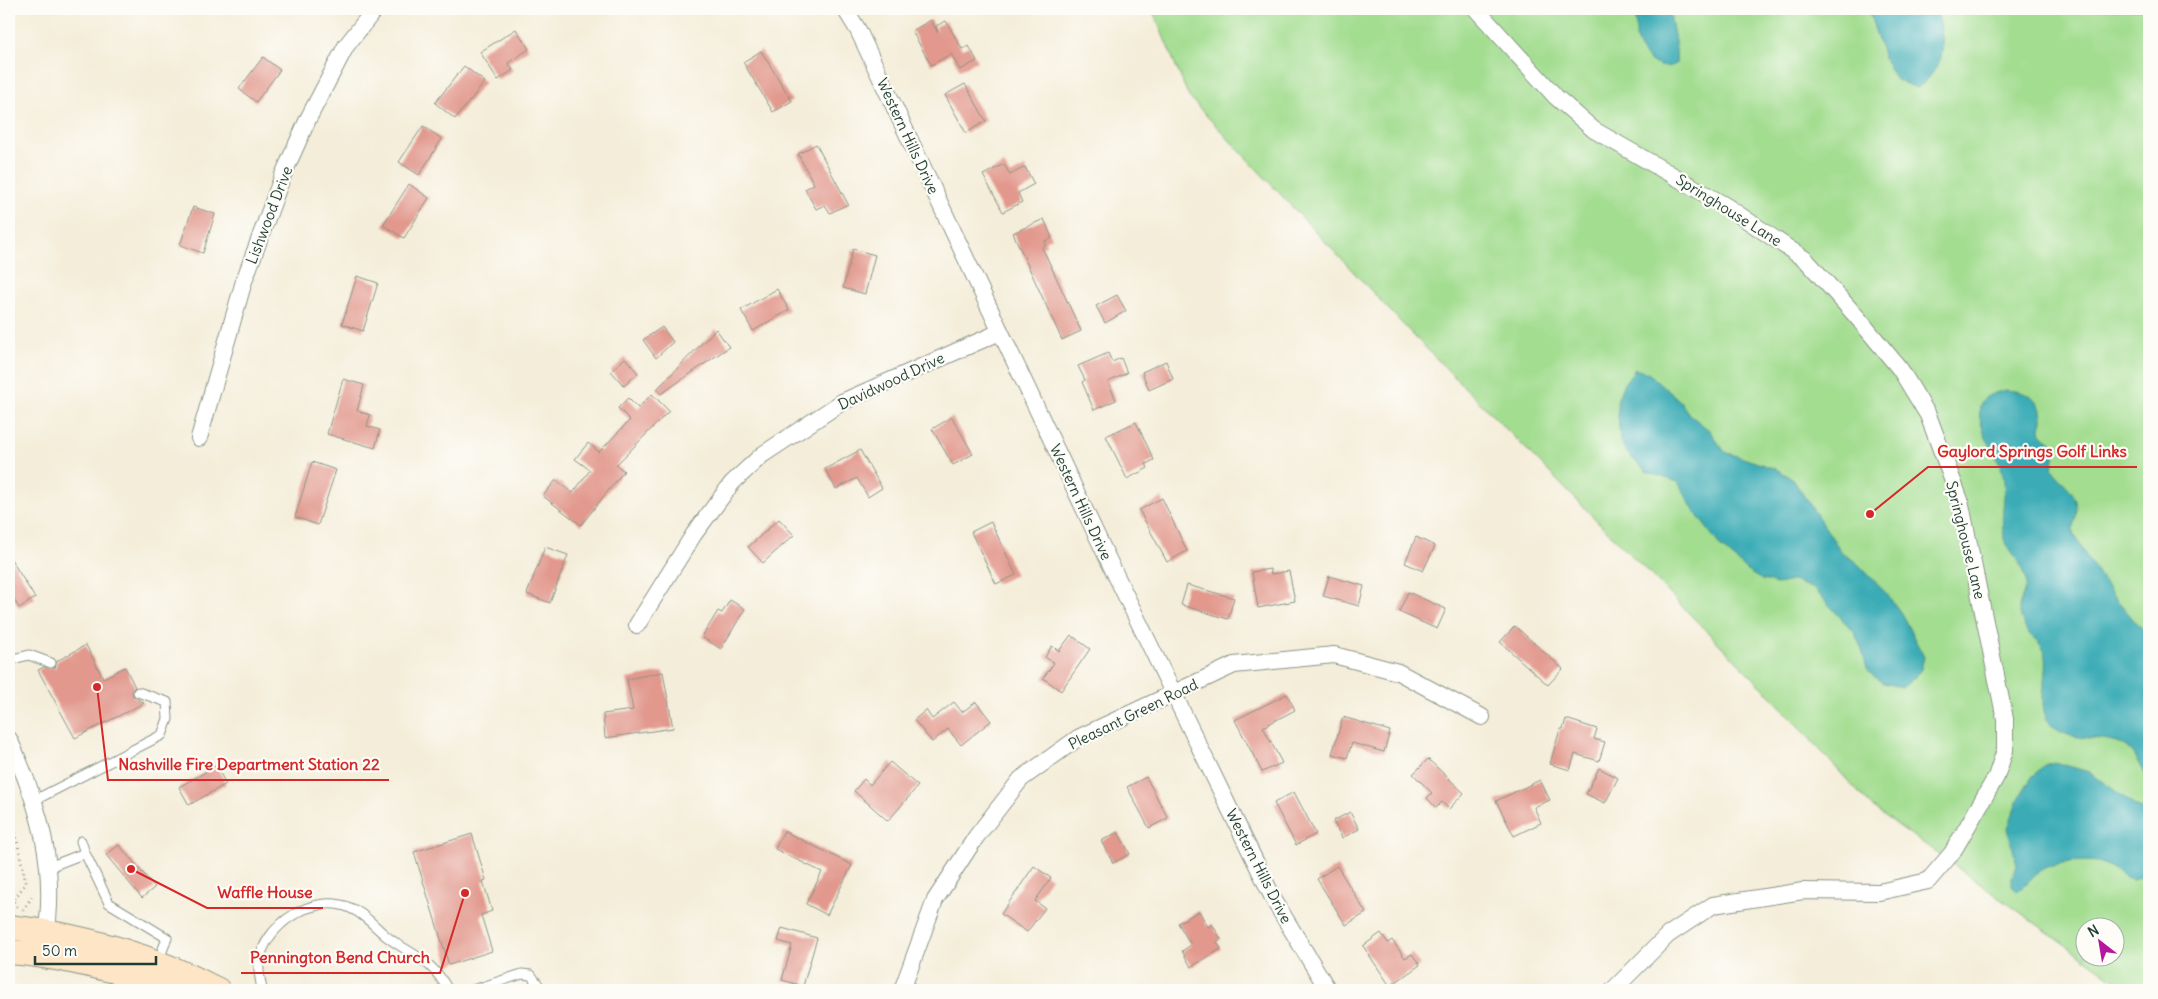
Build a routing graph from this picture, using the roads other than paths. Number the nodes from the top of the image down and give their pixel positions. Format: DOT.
graph roads {
  1 [pos="375,9"];
  2 [pos="845,9"];
  3 [pos="1476,9"];
  4 [pos="1000,332"];
  5 [pos="199,438"];
  6 [pos="637,625"];
  7 [pos="9,660"];
  8 [pos="51,663"];
  9 [pos="138,692"];
  10 [pos="1174,694"];
  11 [pos="1482,716"];
  12 [pos="9,739"];
  13 [pos="34,800"];
  14 [pos="81,840"];
  15 [pos="85,853"];
  16 [pos="49,867"];
  17 [pos="9,927"];
  18 [pos="46,931"];
  19 [pos="9,952"];
  20 [pos="42,955"];
  21 [pos="158,963"];
  22 [pos="184,990"];
  23 [pos="218,990"];
  24 [pos="262,990"];
  25 [pos="448,990"];
  26 [pos="474,990"];
  27 [pos="542,990"];
  28 [pos="902,990"];
  29 [pos="1328,990"];
  30 [pos="1613,990"];
  1 -- 5 [label="street, Lishwood Drive"];
  2 -- 4 [label="street, Western Hills Drive"];
  3 -- 30 [label="street, Springhouse Lane"];
  4 -- 6 [label="street, Davidwood Drive"];
  4 -- 10 [label="street, Western Hills Drive"];
  7 -- 8 [label="lane"];
  9 -- 13 [label="lane"];
  10 -- 11 [label="street, Pleasant Green Road"];
  10 -- 28 [label="street, Pleasant Green Road"];
  10 -- 29 [label="street, Western Hills Drive"];
  12 -- 13 [label="street"];
  13 -- 16 [label="street"];
  14 -- 15 [label="lane"];
  15 -- 16 [label="lane"];
  15 -- 21 [label="lane"];
  16 -- 18 [label="street"];
  17 -- 18 [label="main road"];
  18 -- 20 [label="street"];
  18 -- 21 [label="main road"];
  19 -- 20 [label="main road"];
  20 -- 22 [label="main road"];
  21 -- 23 [label="main road"];
  24 -- 25 [label="lane"];
  26 -- 27 [label="lane"];
}
